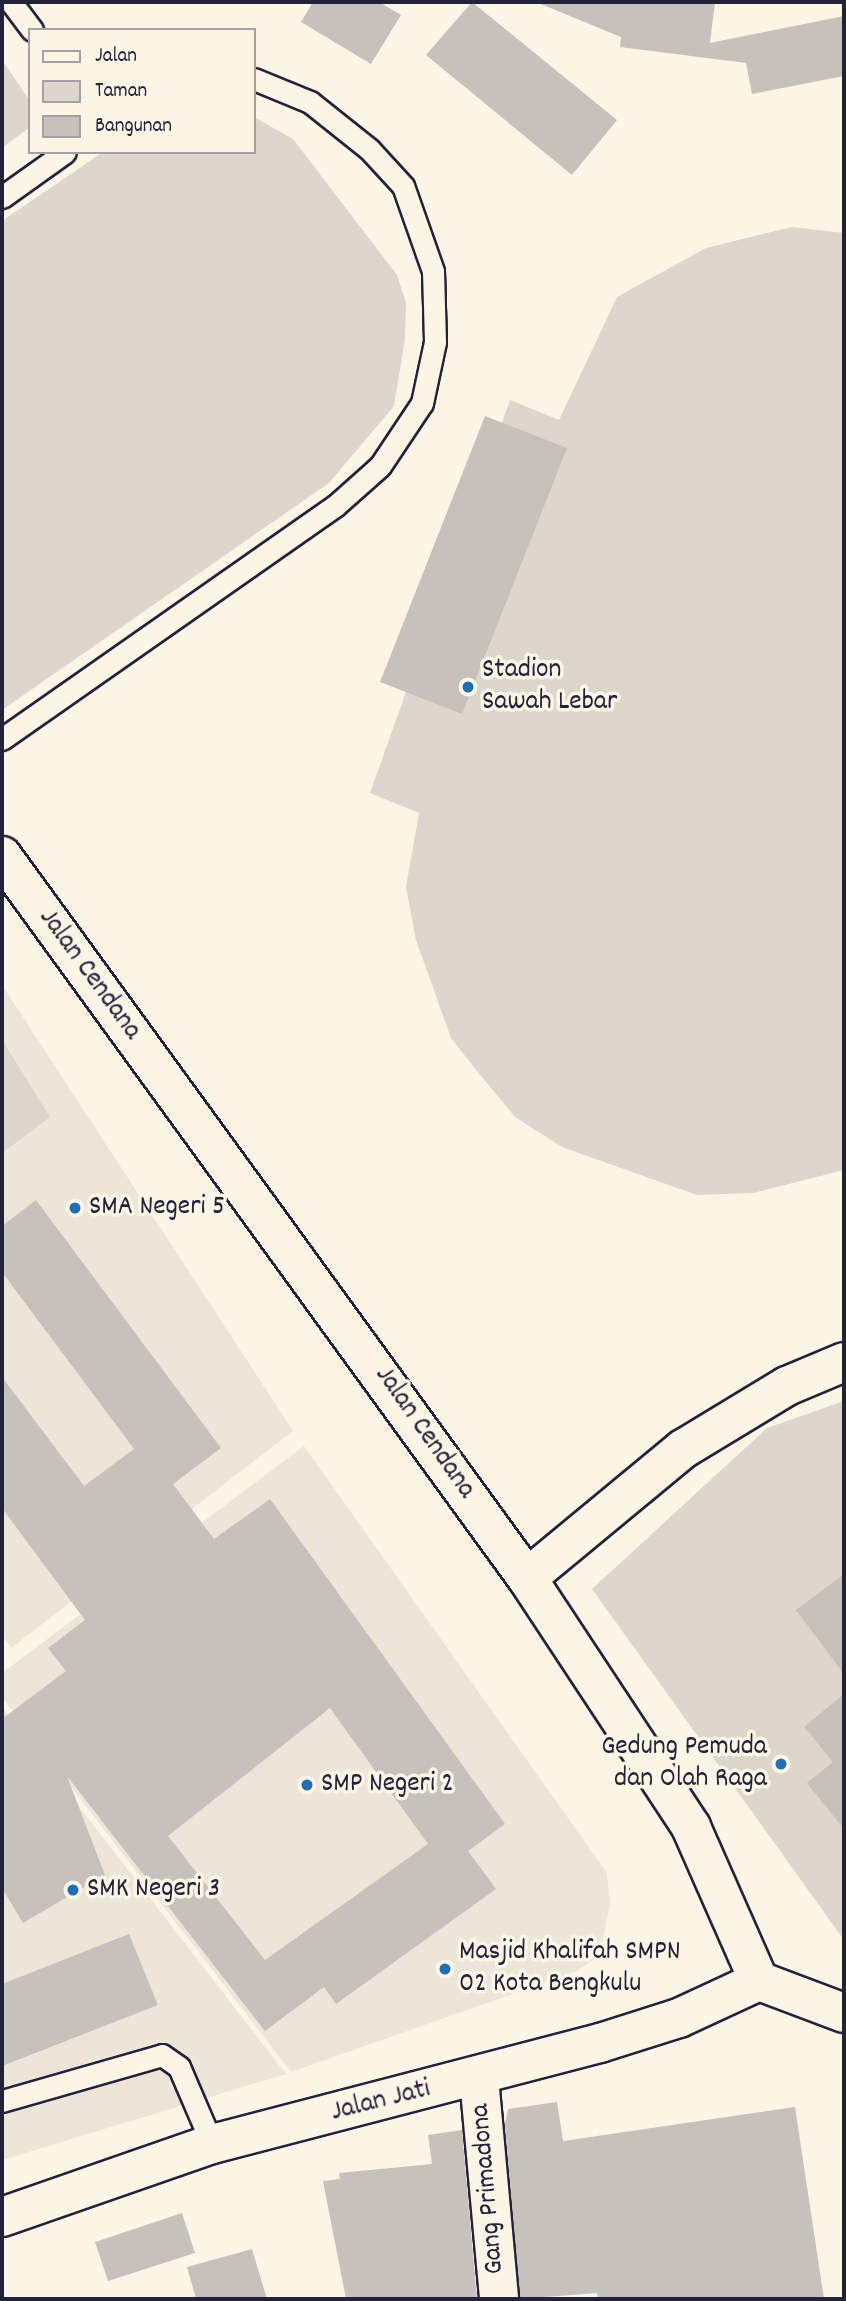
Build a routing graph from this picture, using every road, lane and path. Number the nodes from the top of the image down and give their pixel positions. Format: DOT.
graph roads {
  1 [pos="12,2"];
  2 [pos="31,28"];
  3 [pos="256,80"];
  4 [pos="62,154"];
  5 [pos="2,197"];
  6 [pos="2,739"];
  7 [pos="2,856"];
  8 [pos="844,1362"];
  9 [pos="527,1577"];
  10 [pos="759,1981"];
  11 [pos="833,2012"];
  12 [pos="479,2078"];
  13 [pos="2,2101"];
  14 [pos="212,2144"];
  15 [pos="2,2217"];
  16 [pos="499,2299"];
  1 -- 2 [label="lane"];
  3 -- 6 [label="lane"];
  4 -- 5 [label="lane"];
  7 -- 9 [label="main road, Jalan Cendana"];
  8 -- 9 [label="main road"];
  9 -- 10 [label="main road, Jalan Cendana"];
  10 -- 11 [label="main road"];
  10 -- 12 [label="main road, Jalan Jati"];
  12 -- 14 [label="main road, Jalan Jati"];
  12 -- 16 [label="main road, Gang Primadona"];
  13 -- 14 [label="lane"];
  14 -- 15 [label="main road, Jalan Jati"];
}
